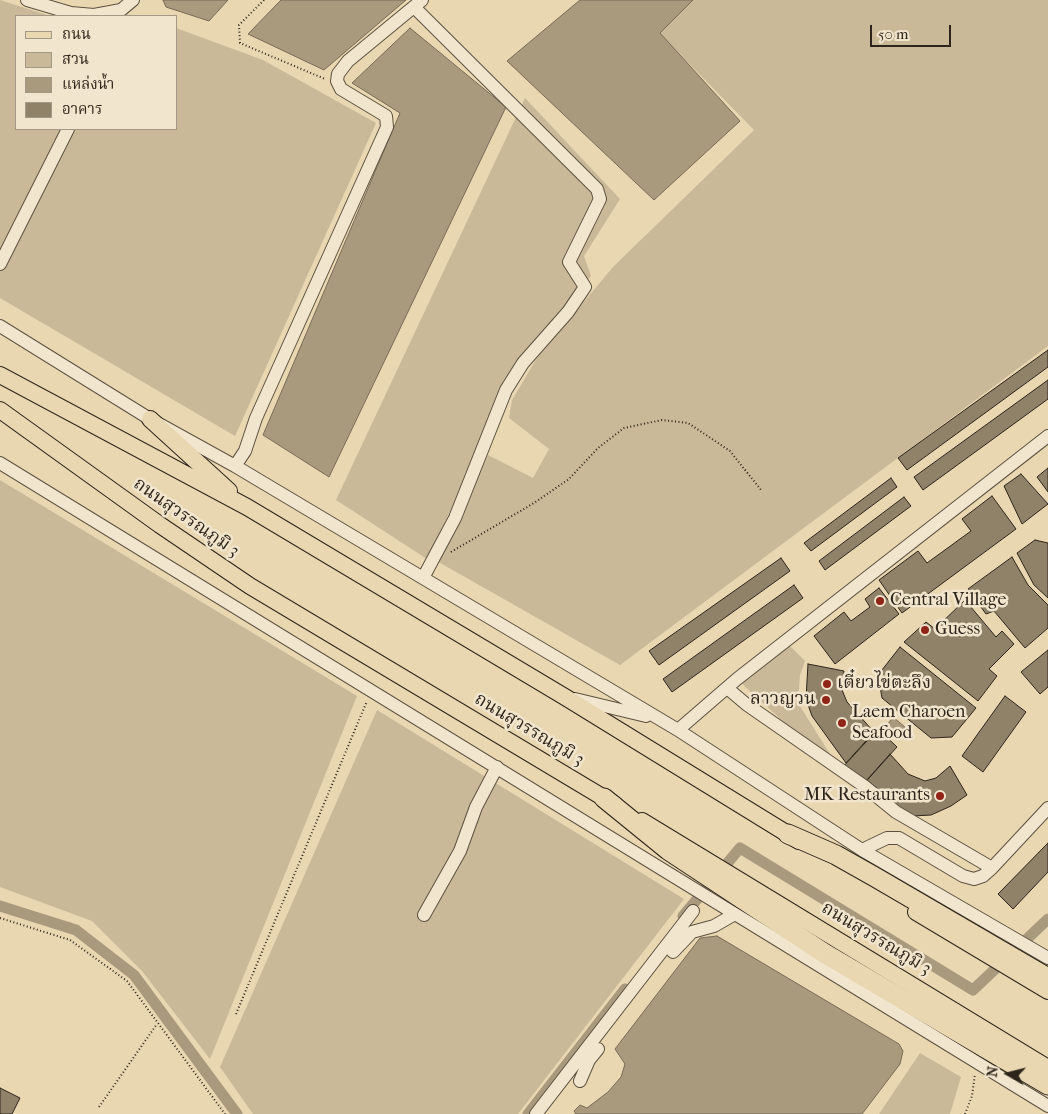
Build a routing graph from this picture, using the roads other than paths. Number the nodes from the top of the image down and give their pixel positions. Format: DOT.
graph roads {
  1 [pos="27,0"];
  2 [pos="133,0"];
  3 [pos="418,3"];
  4 [pos="67,130"];
  5 [pos="0,264"];
  6 [pos="0,326"];
  7 [pos="0,375"];
  8 [pos="0,410"];
  9 [pos="150,419"];
  10 [pos="1048,436"];
  11 [pos="0,462"];
  12 [pos="235,466"];
  13 [pos="247,507"];
  14 [pos="423,578"];
  15 [pos="727,688"];
  16 [pos="565,697"];
  17 [pos="657,719"];
  18 [pos="678,730"];
  19 [pos="497,767"];
  20 [pos="604,798"];
  21 [pos="1048,808"];
  22 [pos="788,834"];
  23 [pos="862,850"];
  24 [pos="992,868"];
  25 [pos="700,873"];
  26 [pos="730,892"];
  27 [pos="693,911"];
  28 [pos="736,914"];
  29 [pos="424,915"];
  30 [pos="996,944"];
  31 [pos="1034,963"];
  32 [pos="1048,978"];
  33 [pos="1048,992"];
  34 [pos="1048,1068"];
  35 [pos="580,1081"];
  36 [pos="1048,1085"];
  37 [pos="1048,1106"];
  38 [pos="536,1114"];
  1 -- 2 [label="street"];
  3 -- 12 [label="street"];
  3 -- 14 [label="street"];
  4 -- 5 [label="street"];
  6 -- 9 [label="street"];
  7 -- 13 [label="main road, ถนนสุวรรณภูมิ 3"];
  8 -- 20 [label="main road, ถนนสุวรรณภูมิ 3"];
  9 -- 12 [label="street"];
  9 -- 13 [label="main road"];
  10 -- 15 [label="street"];
  11 -- 19 [label="street"];
  12 -- 14 [label="street"];
  13 -- 16 [label="main road, ถนนสุวรรณภูมิ 3"];
  14 -- 17 [label="street"];
  15 -- 18 [label="street"];
  15 -- 24 [label="street"];
  16 -- 17 [label="street"];
  16 -- 22 [label="main road, ถนนสุวรรณภูมิ 3"];
  17 -- 18 [label="street"];
  18 -- 23 [label="street"];
  19 -- 25 [label="street"];
  19 -- 29 [label="street"];
  20 -- 25 [label="highway"];
  21 -- 24 [label="street"];
  22 -- 30 [label="highway"];
  23 -- 24 [label="street"];
  23 -- 30 [label="street"];
  25 -- 26 [label="highway"];
  26 -- 28 [label="street"];
  26 -- 34 [label="main road, ถนนสุวรรณภูมิ 3"];
  26 -- 36 [label="highway"];
  27 -- 38 [label="street"];
  28 -- 35 [label="street"];
  28 -- 37 [label="street"];
  30 -- 31 [label="highway"];
  31 -- 32 [label="highway"];
  31 -- 33 [label="main road"];
}
